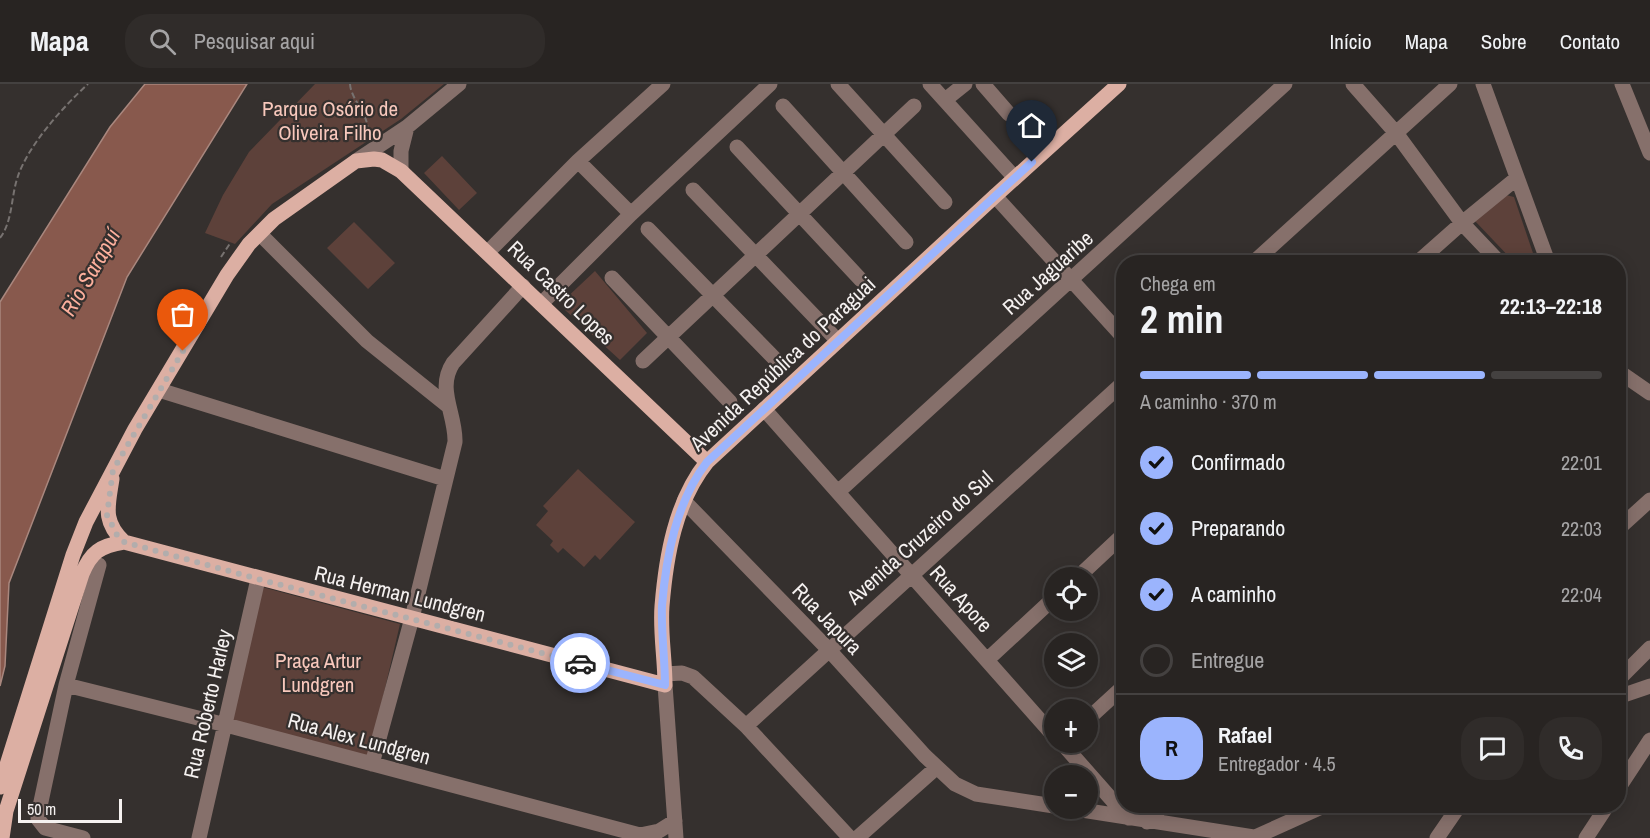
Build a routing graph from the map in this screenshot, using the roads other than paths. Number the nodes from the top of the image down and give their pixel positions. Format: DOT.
graph roads {
  1 [pos="459,84"];
  2 [pos="663,84"];
  3 [pos="770,84"];
  4 [pos="838,84"];
  5 [pos="930,84"];
  6 [pos="965,84"];
  7 [pos="983,84"];
  8 [pos="1119,84"];
  9 [pos="1285,84"];
  10 [pos="1353,84"];
  11 [pos="1362,84"];
  12 [pos="1450,84"];
  13 [pos="1483,84"];
  14 [pos="1622,84"];
  15 [pos="945,100"];
  16 [pos="1368,101"];
  17 [pos="783,106"];
  18 [pos="914,106"];
  19 [pos="1009,114"];
  20 [pos="407,127"];
  21 [pos="1396,133"];
  22 [pos="884,135"];
  23 [pos="737,147"];
  24 [pos="1650,153"];
  25 [pos="356,161"];
  26 [pos="578,161"];
  27 [pos="401,171"];
  28 [pos="843,173"];
  29 [pos="1015,178"];
  30 [pos="1516,178"];
  31 [pos="693,190"];
  32 [pos="995,196"];
  33 [pos="945,202"];
  34 [pos="631,214"];
  35 [pos="799,214"];
  36 [pos="1462,223"];
  37 [pos="648,229"];
  38 [pos="260,234"];
  39 [pos="906,242"];
  40 [pos="488,252"];
  41 [pos="756,255"];
  42 [pos="1262,255"];
  43 [pos="1426,255"];
  44 [pos="1492,255"];
  45 [pos="1545,255"];
  46 [pos="612,278"];
  47 [pos="861,280"];
  48 [pos="1071,280"];
  49 [pos="523,286"];
  50 [pos="713,295"];
  51 [pos="541,304"];
  52 [pos="1116,329"];
  53 [pos="669,336"];
  54 [pos="838,341"];
  55 [pos="776,360"];
  56 [pos="643,361"];
  57 [pos="1626,381"];
  58 [pos="1116,389"];
  59 [pos="159,390"];
  60 [pos="1650,393"];
  61 [pos="730,402"];
  62 [pos="448,406"];
  63 [pos="764,409"];
  64 [pos="707,462"];
  65 [pos="113,470"];
  66 [pos="446,479"];
  67 [pos="838,492"];
  68 [pos="1650,500"];
  69 [pos="684,501"];
  70 [pos="1626,522"];
  71 [pos="1116,541"];
  72 [pos="124,542"];
  73 [pos="99,565"];
  74 [pos="1089,567"];
  75 [pos="912,575"];
  76 [pos="258,579"];
  77 [pos="70,589"];
  78 [pos="1044,607"];
  79 [pos="412,618"];
  80 [pos="1650,648"];
  81 [pos="829,650"];
  82 [pos="987,660"];
  83 [pos="1626,672"];
  84 [pos="665,679"];
  85 [pos="66,685"];
  86 [pos="1650,686"];
  87 [pos="1116,693"];
  88 [pos="1626,694"];
  89 [pos="1098,710"];
  90 [pos="226,725"];
  91 [pos="1044,725"];
  92 [pos="746,726"];
  93 [pos="1650,740"];
  94 [pos="1070,753"];
  95 [pos="372,764"];
  96 [pos="936,768"];
  97 [pos="1626,777"];
  98 [pos="0,787"];
  99 [pos="1044,804"];
  100 [pos="1116,805"];
  101 [pos="1098,813"];
  102 [pos="1124,813"];
  103 [pos="1156,813"];
  104 [pos="1308,813"];
  105 [pos="1454,813"];
  106 [pos="1603,813"];
  107 [pos="1128,818"];
  108 [pos="675,821"];
  109 [pos="1147,822"];
  110 [pos="643,836"];
  111 [pos="1255,837"];
  112 [pos="2,838"];
  113 [pos="82,838"];
  114 [pos="199,838"];
  115 [pos="676,838"];
  116 [pos="850,838"];
  117 [pos="857,838"];
  118 [pos="1260,838"];
  119 [pos="1437,838"];
  120 [pos="1586,838"];
  1 -- 20 [label="street"];
  2 -- 26 [label="street"];
  3 -- 34 [label="street"];
  4 -- 22 [label="street"];
  5 -- 15 [label="street"];
  6 -- 15 [label="street"];
  7 -- 19 [label="street"];
  8 -- 29 [label="main road, Avenida República do Paraguai"];
  9 -- 48 [label="street, Rua Jaguaribe"];
  10 -- 16 [label="street"];
  11 -- 16 [label="street"];
  12 -- 21 [label="street"];
  13 -- 30 [label="street"];
  14 -- 24 [label="street"];
  15 -- 29 [label="street"];
  16 -- 21 [label="street"];
  17 -- 28 [label="street"];
  18 -- 22 [label="street"];
  20 -- 25 [label="street"];
  20 -- 27 [label="street"];
  21 -- 36 [label="street"];
  21 -- 42 [label="street"];
  22 -- 28 [label="street"];
  22 -- 33 [label="street"];
  23 -- 35 [label="street"];
  25 -- 27 [label="main road, Rua Castro Lopes"];
  25 -- 38 [label="main road"];
  26 -- 34 [label="street"];
  26 -- 40 [label="street"];
  27 -- 40 [label="main road, Rua Castro Lopes"];
  28 -- 35 [label="street"];
  28 -- 39 [label="street"];
  29 -- 32 [label="main road, Avenida República do Paraguai"];
  30 -- 36 [label="street"];
  30 -- 45 [label="street"];
  31 -- 41 [label="street"];
  32 -- 48 [label="street"];
  32 -- 54 [label="main road, Avenida República do Paraguai"];
  34 -- 51 [label="street"];
  35 -- 41 [label="street"];
  35 -- 47 [label="street"];
  36 -- 43 [label="street"];
  36 -- 44 [label="street"];
  37 -- 50 [label="street"];
  38 -- 59 [label="main road"];
  38 -- 62 [label="street"];
  40 -- 49 [label="main road, Rua Castro Lopes"];
  41 -- 50 [label="street"];
  41 -- 54 [label="street"];
  46 -- 53 [label="street"];
  48 -- 52 [label="street"];
  48 -- 67 [label="street, Rua Jaguaribe"];
  49 -- 51 [label="main road, Rua Castro Lopes"];
  49 -- 62 [label="street"];
  50 -- 53 [label="street"];
  50 -- 55 [label="street"];
  51 -- 64 [label="main road, Rua Castro Lopes"];
  53 -- 56 [label="street"];
  53 -- 61 [label="street"];
  54 -- 63 [label="main road, Avenida República do Paraguai"];
  57 -- 60 [label="street"];
  58 -- 75 [label="street, Avenida Cruzeiro do Sul"];
  59 -- 65 [label="main road"];
  59 -- 66 [label="street"];
  62 -- 66 [label="street"];
  63 -- 64 [label="main road, Avenida República do Paraguai"];
  63 -- 67 [label="street, Rua Apore"];
  64 -- 69 [label="main road, Avenida República do Paraguai"];
  65 -- 72 [label="main road"];
  65 -- 77 [label="main road"];
  66 -- 79 [label="street"];
  67 -- 75 [label="street, Rua Apore"];
  68 -- 70 [label="street"];
  69 -- 81 [label="street, Rua Japura"];
  69 -- 84 [label="main road, Avenida República do Paraguai"];
  71 -- 74 [label="street"];
  72 -- 76 [label="main road, Rua Herman Lundgren"];
  72 -- 77 [label="main road"];
  73 -- 85 [label="street"];
  75 -- 81 [label="street, Avenida Cruzeiro do Sul"];
  75 -- 82 [label="street, Rua Apore"];
  76 -- 79 [label="main road, Rua Herman Lundgren"];
  76 -- 90 [label="street, Rua Roberto Harley"];
  77 -- 98 [label="main road"];
  77 -- 112 [label="main road"];
  78 -- 82 [label="street"];
  79 -- 84 [label="main road, Rua Herman Lundgren"];
  79 -- 95 [label="street"];
  80 -- 83 [label="street"];
  81 -- 92 [label="street, Avenida Cruzeiro do Sul"];
  81 -- 96 [label="street, Rua Japura"];
  82 -- 91 [label="street, Rua Apore"];
  84 -- 92 [label="street"];
  84 -- 108 [label="street, Avenida República do Paraguai"];
  85 -- 90 [label="street, Rua Alex Lundgren"];
  85 -- 113 [label="street"];
  86 -- 88 [label="street"];
  87 -- 89 [label="street"];
  90 -- 95 [label="street, Rua Alex Lundgren"];
  90 -- 114 [label="street, Rua Roberto Harley"];
  92 -- 116 [label="street"];
  93 -- 97 [label="street"];
  94 -- 100 [label="street"];
  95 -- 110 [label="street, Rua Alex Lundgren"];
  96 -- 99 [label="street, Rua Japura"];
  96 -- 117 [label="street"];
  101 -- 107 [label="street"];
  102 -- 107 [label="street"];
  103 -- 109 [label="street"];
  104 -- 111 [label="street"];
  105 -- 119 [label="street"];
  106 -- 120 [label="street"];
  107 -- 109 [label="street"];
  108 -- 110 [label="street, Rua Alex Lundgren"];
  108 -- 115 [label="street, Avenida República do Paraguai"];
  109 -- 111 [label="street"];
  111 -- 118 [label="street"];
}
